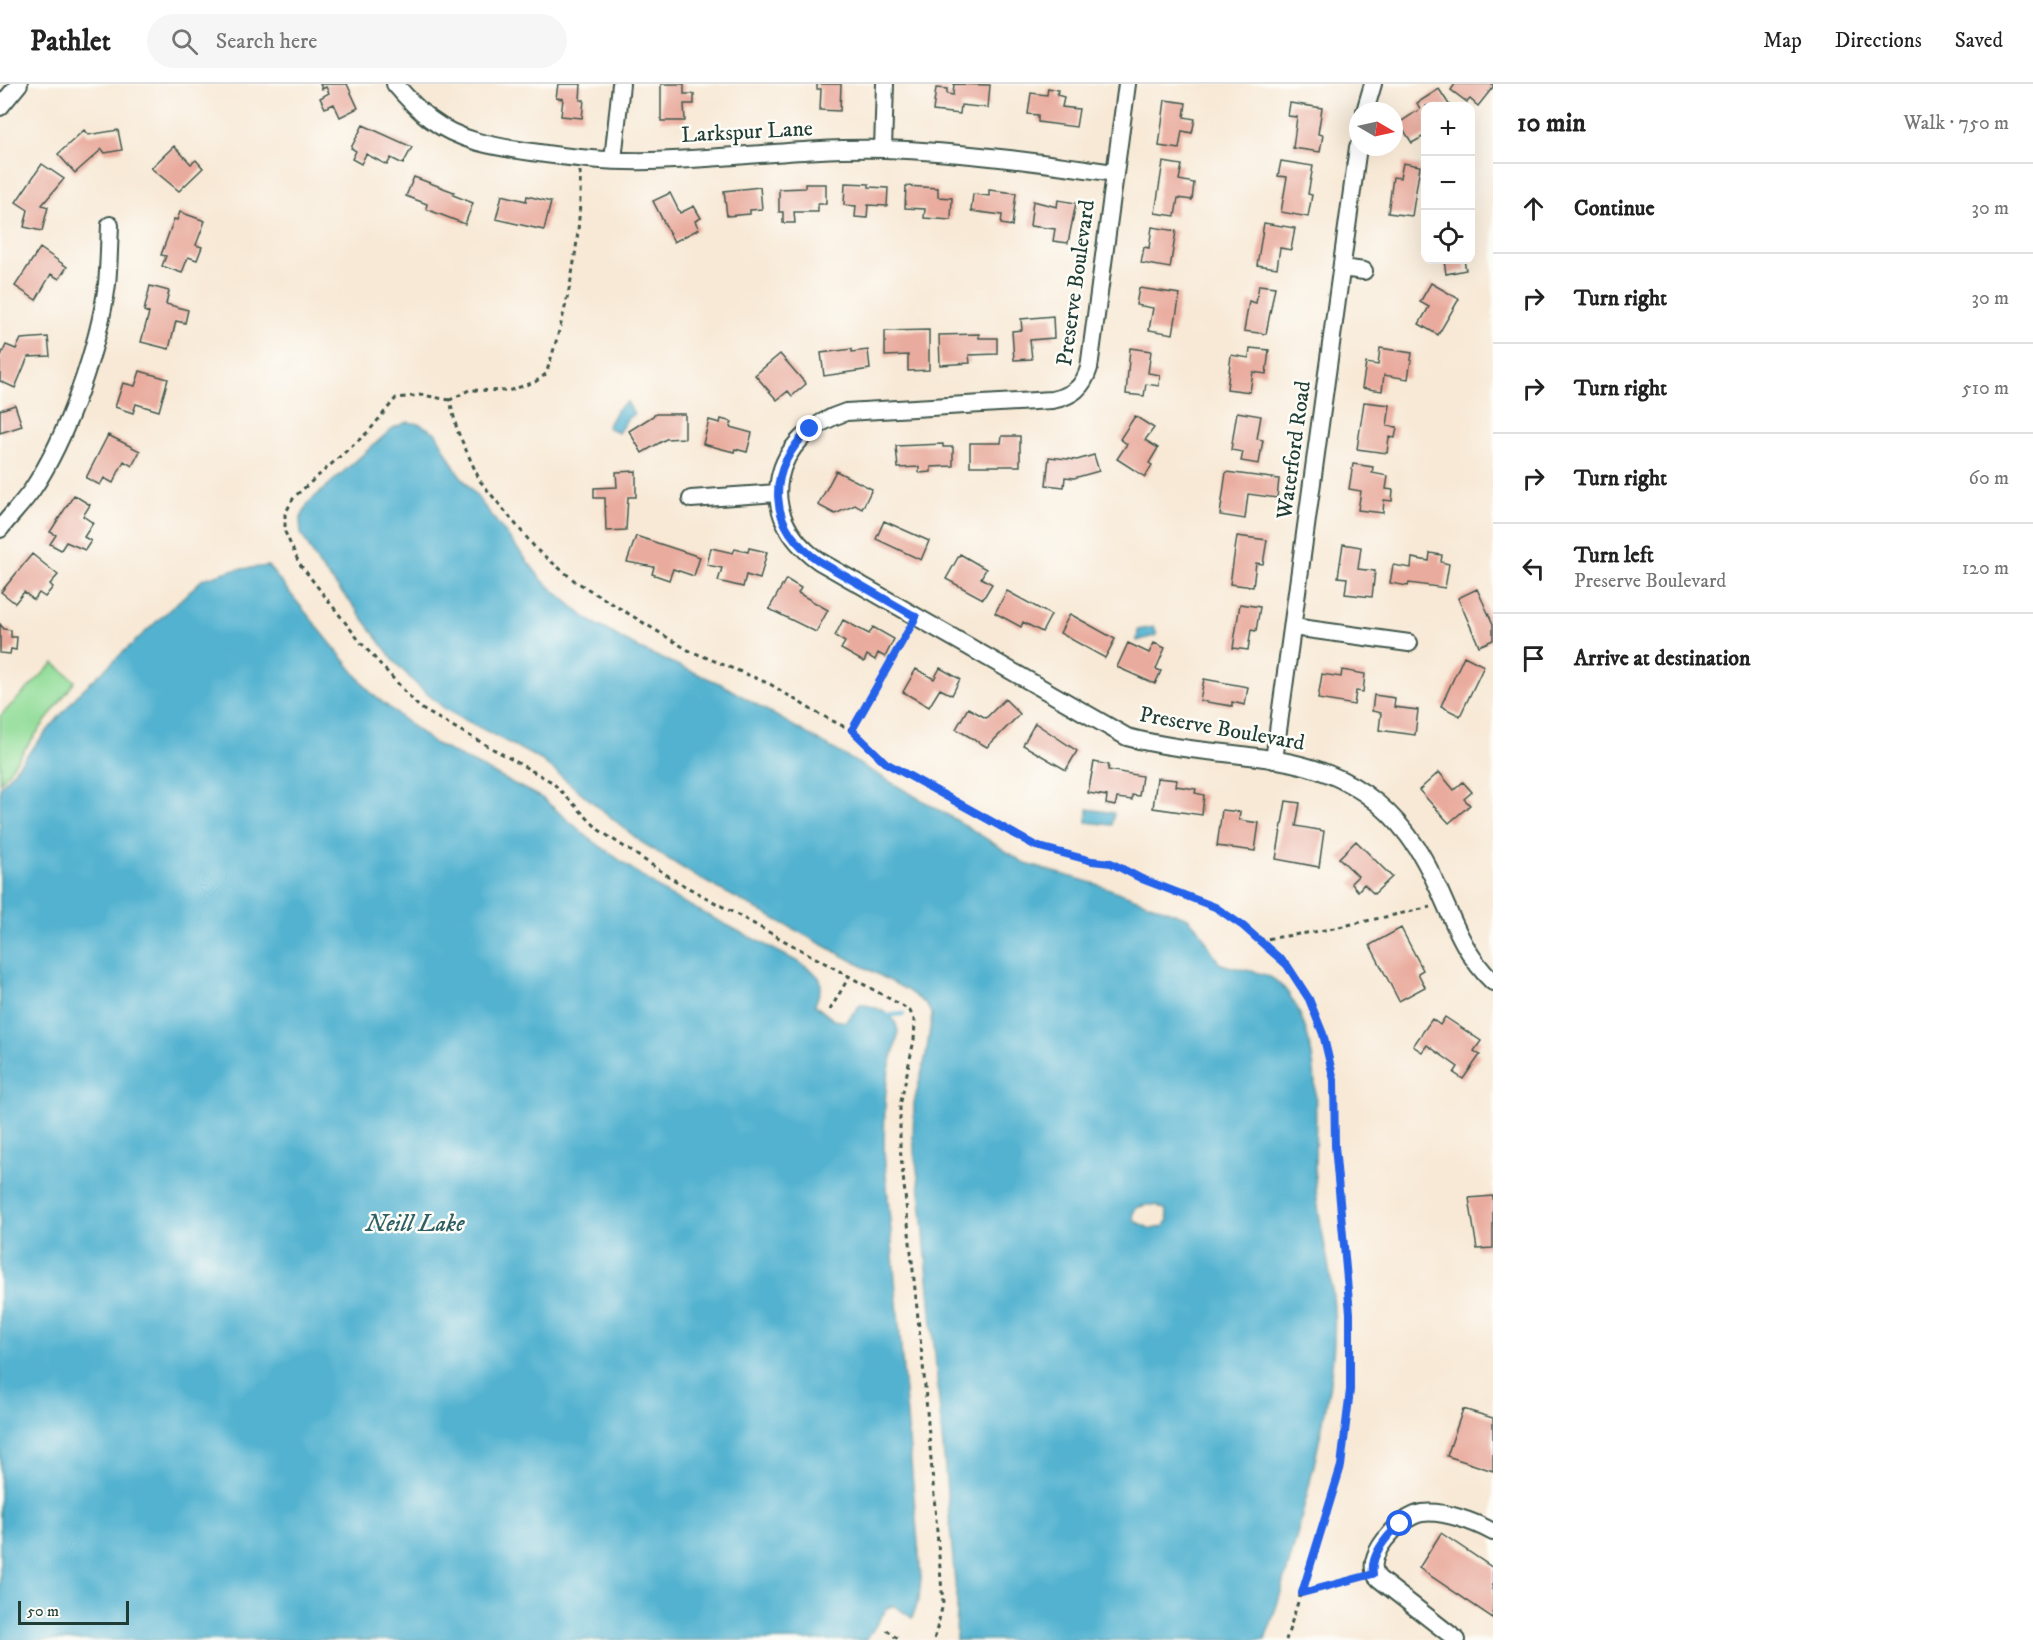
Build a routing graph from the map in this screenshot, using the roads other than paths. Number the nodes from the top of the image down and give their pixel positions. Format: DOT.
graph roads {
  1 [pos="19,84"];
  2 [pos="395,84"];
  3 [pos="621,84"];
  4 [pos="885,84"];
  5 [pos="1127,84"];
  6 [pos="1373,84"];
  7 [pos="1368,102"];
  8 [pos="0,107"];
  9 [pos="883,149"];
  10 [pos="1357,156"];
  11 [pos="614,160"];
  12 [pos="1114,172"];
  13 [pos="110,225"];
  14 [pos="1342,268"];
  15 [pos="1364,271"];
  16 [pos="778,493"];
  17 [pos="691,499"];
  18 [pos="0,528"];
  19 [pos="1293,627"];
  20 [pos="1409,643"];
  21 [pos="1274,760"];
  22 [pos="1493,982"];
  23 [pos="1493,1532"];
  24 [pos="1458,1640"];
  1 -- 8 [label="street"];
  2 -- 11 [label="street, Larkspur Lane"];
  3 -- 11 [label="street"];
  4 -- 9 [label="street"];
  5 -- 12 [label="street, Preserve Boulevard"];
  6 -- 7 [label="street"];
  9 -- 11 [label="street, Larkspur Lane"];
  9 -- 12 [label="street, Larkspur Lane"];
  10 -- 14 [label="street, Waterford Road"];
  12 -- 16 [label="street, Preserve Boulevard"];
  13 -- 18 [label="street"];
  14 -- 15 [label="street"];
  14 -- 19 [label="street, Waterford Road"];
  16 -- 17 [label="street"];
  16 -- 21 [label="street, Preserve Boulevard"];
  19 -- 20 [label="street"];
  19 -- 21 [label="street, Waterford Road"];
  21 -- 22 [label="street, Preserve Boulevard"];
  23 -- 24 [label="street"];
}
